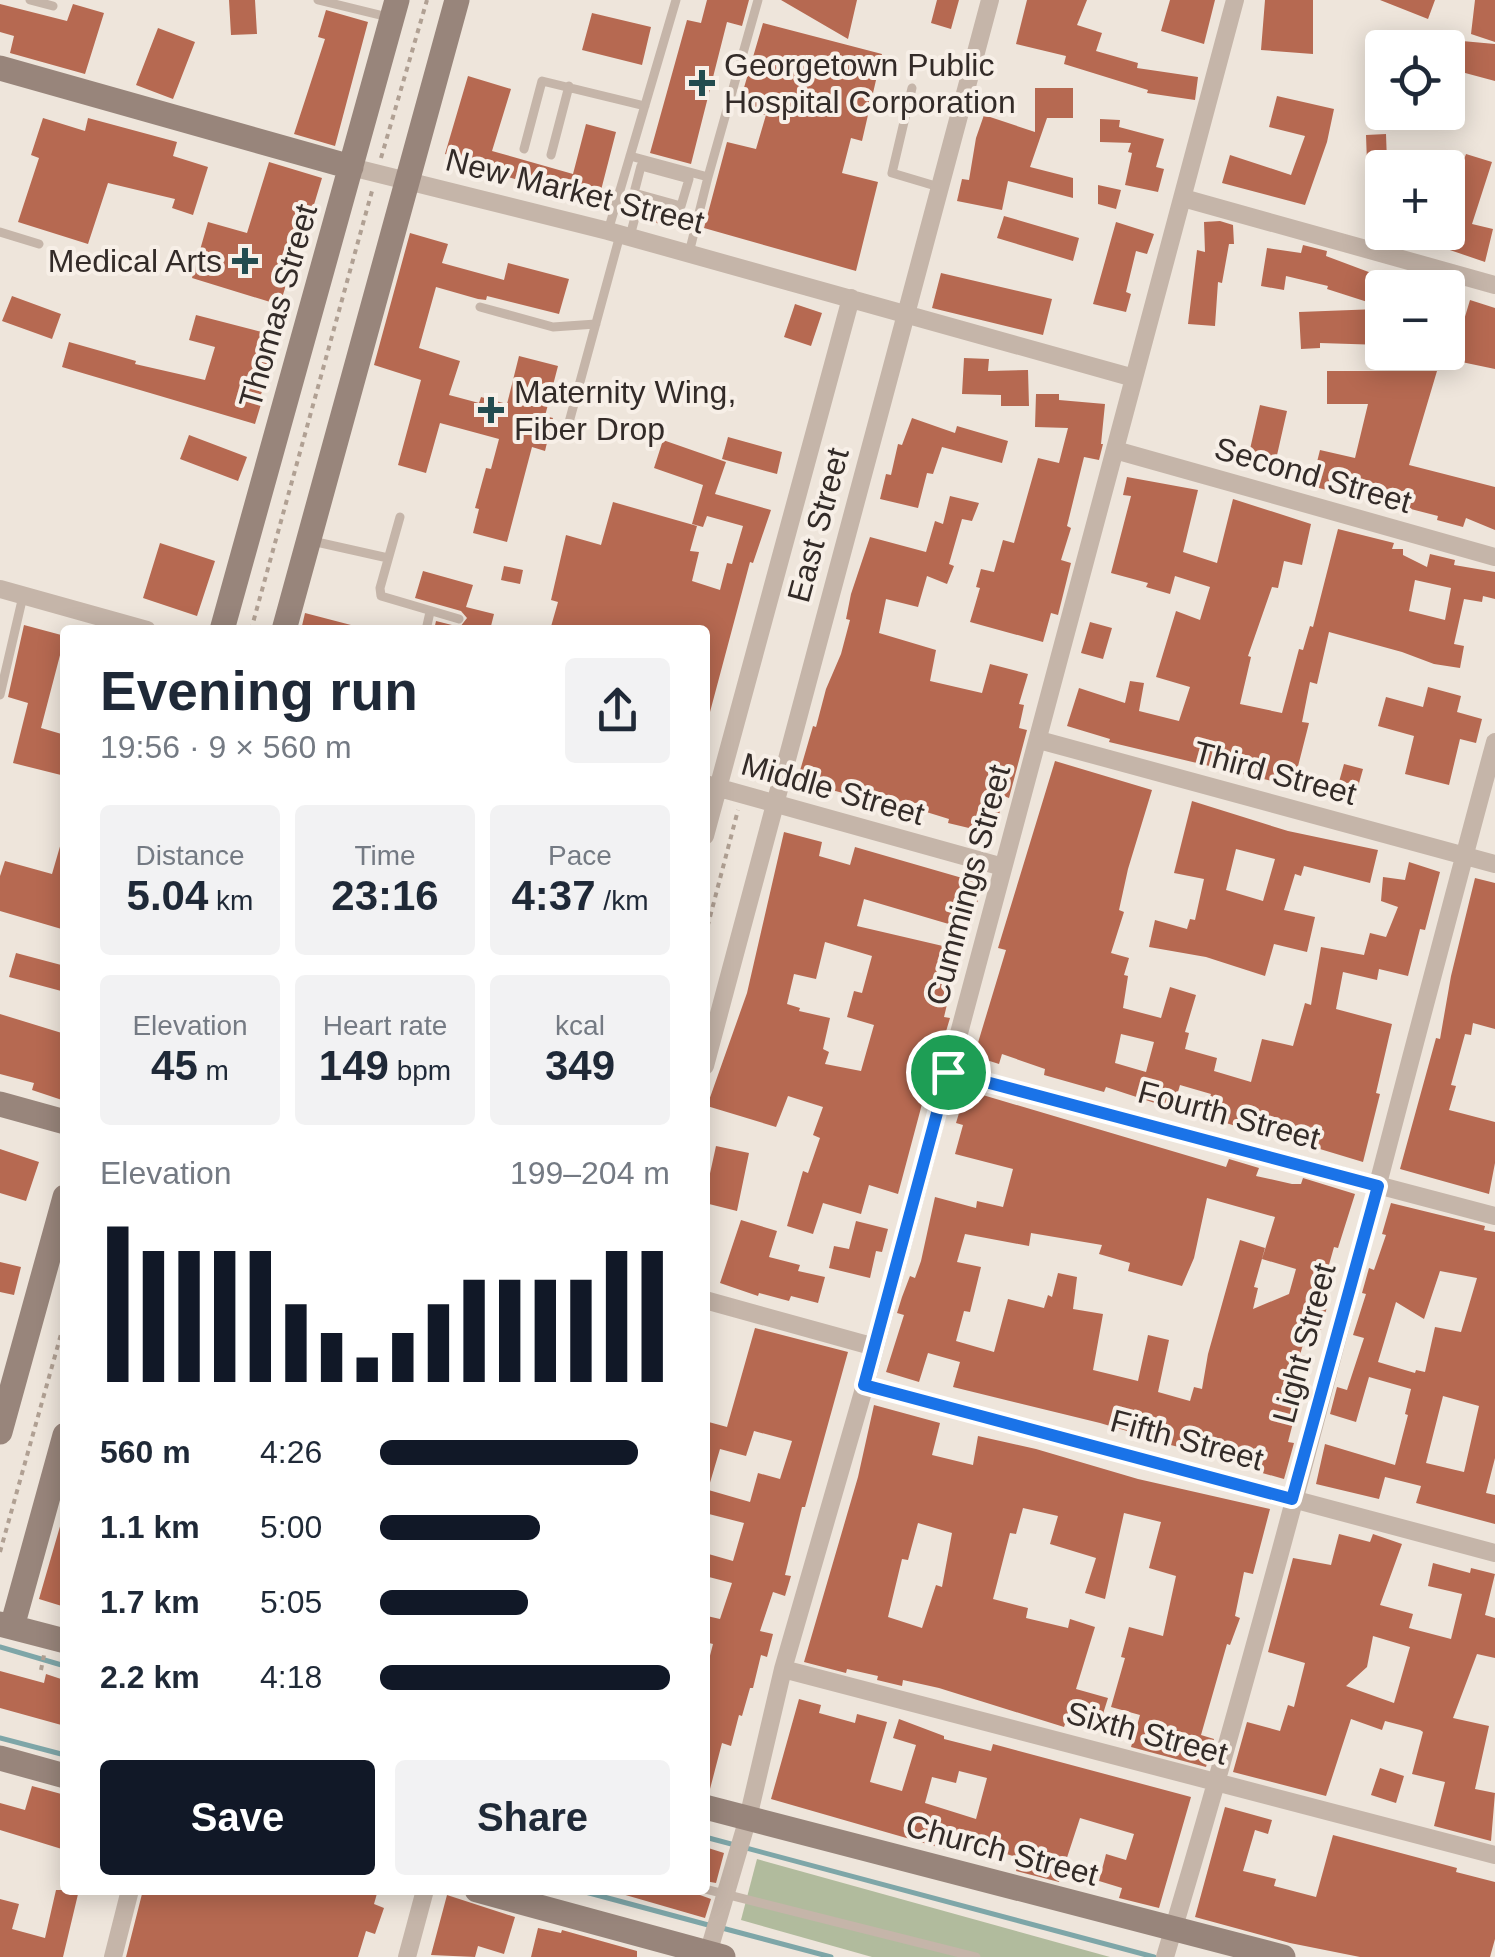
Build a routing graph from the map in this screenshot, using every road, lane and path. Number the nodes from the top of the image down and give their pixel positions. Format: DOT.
graph roads {
  1 [pos="30,0"];
  2 [pos="318,0"];
  3 [pos="426,0"];
  4 [pos="457,0"];
  5 [pos="676,0"];
  6 [pos="758,0"];
  7 [pos="990,0"];
  8 [pos="1236,0"];
  9 [pos="53,6"];
  10 [pos="394,9"];
  11 [pos="0,68"];
  12 [pos="569,86"];
  13 [pos="912,88"];
  14 [pos="646,106"];
  15 [pos="524,149"];
  16 [pos="551,155"];
  17 [pos="630,156"];
  18 [pos="350,168"];
  19 [pos="376,174"];
  20 [pos="708,177"];
  21 [pos="407,182"];
  22 [pos="940,187"];
  23 [pos="641,195"];
  24 [pos="1182,198"];
  25 [pos="0,232"];
  26 [pos="619,235"];
  27 [pos="39,244"];
  28 [pos="689,254"];
  29 [pos="1495,285"];
  30 [pos="851,298"];
  31 [pos="480,307"];
  32 [pos="906,314"];
  33 [pos="596,324"];
  34 [pos="1134,378"];
  35 [pos="565,438"];
  36 [pos="1114,450"];
  37 [pos="400,517"];
  38 [pos="309,540"];
  39 [pos="1495,556"];
  40 [pos="388,558"];
  41 [pos="0,589"];
  42 [pos="24,596"];
  43 [pos="430,612"];
  44 [pos="459,619"];
  45 [pos="130,625"];
  46 [pos="223,625"];
  47 [pos="252,625"];
  48 [pos="285,625"];
  49 [pos="427,625"];
  50 [pos="0,695"];
  51 [pos="1039,740"];
  52 [pos="1495,742"];
  53 [pos="712,786"];
  54 [pos="742,794"];
  55 [pos="775,804"];
  56 [pos="1464,855"];
  57 [pos="1495,864"];
  58 [pos="1003,867"];
  59 [pos="710,917"];
  60 [pos="710,1047"];
  61 [pos="948,1072"];
  62 [pos="0,1104"];
  63 [pos="60,1121"];
  64 [pos="1378,1186"];
  65 [pos="60,1214"];
  66 [pos="1495,1216"];
  67 [pos="710,1301"];
  68 [pos="60,1338"];
  69 [pos="875,1347"];
  70 [pos="864,1385"];
  71 [pos="0,1432"];
  72 [pos="60,1450"];
  73 [pos="1292,1499"];
  74 [pos="0,1552"];
  75 [pos="1495,1553"];
  76 [pos="6,1626"];
  77 [pos="60,1640"];
  78 [pos="783,1669"];
  79 [pos="0,1758"];
  80 [pos="60,1775"];
  81 [pos="1218,1782"];
  82 [pos="710,1808"];
  83 [pos="748,1818"];
  84 [pos="1495,1855"];
  85 [pos="710,1890"];
  86 [pos="129,1895"];
  87 [pos="424,1895"];
  88 [pos="495,1895"];
  89 [pos="725,1895"];
  90 [pos="1174,1928"];
  91 [pos="712,1956"];
  92 [pos="113,1957"];
  93 [pos="407,1957"];
  94 [pos="976,1957"];
  95 [pos="1165,1957"];
  96 [pos="1283,1957"];
  1 -- 9 [label="lane"];
  2 -- 10 [label="lane"];
  3 -- 19 [label="path"];
  4 -- 21 [label="street"];
  5 -- 14 [label="lane"];
  6 -- 20 [label="lane"];
  7 -- 22 [label="street, East Street"];
  8 -- 24 [label="street, Cummings Street"];
  10 -- 18 [label="street, Thomas Street"];
  11 -- 18 [label="street, New Market Street"];
  12 -- 14 [label="lane"];
  12 -- 15 [label="lane"];
  12 -- 16 [label="lane"];
  13 -- 22 [label="lane"];
  14 -- 17 [label="lane"];
  17 -- 20 [label="lane"];
  17 -- 26 [label="lane"];
  18 -- 19 [label="street, New Market Street"];
  18 -- 46 [label="street, Thomas Street"];
  19 -- 21 [label="street, New Market Street"];
  19 -- 47 [label="path"];
  20 -- 28 [label="lane"];
  21 -- 26 [label="street, New Market Street"];
  21 -- 38 [label="street"];
  22 -- 32 [label="street, East Street"];
  23 -- 23 [label="lane"];
  23 -- 26 [label="lane"];
  24 -- 29 [label="street"];
  24 -- 34 [label="street, Cummings Street"];
  25 -- 27 [label="lane"];
  26 -- 28 [label="street, New Market Street"];
  26 -- 33 [label="lane"];
  28 -- 30 [label="street, New Market Street"];
  30 -- 32 [label="street, New Market Street"];
  30 -- 53 [label="street, East Street"];
  31 -- 33 [label="lane"];
  32 -- 34 [label="street, New Market Street"];
  32 -- 55 [label="street, East Street"];
  33 -- 35 [label="lane"];
  34 -- 36 [label="street, Cummings Street"];
  36 -- 39 [label="street, Second Street"];
  36 -- 51 [label="street, Cummings Street"];
  37 -- 40 [label="lane"];
  38 -- 40 [label="lane"];
  38 -- 48 [label="street"];
  40 -- 43 [label="lane"];
  41 -- 42 [label="street"];
  42 -- 45 [label="street"];
  42 -- 50 [label="lane"];
  43 -- 44 [label="lane"];
  43 -- 49 [label="lane"];
  51 -- 56 [label="street, Third Street"];
  51 -- 58 [label="street, Cummings Street"];
  52 -- 56 [label="street, Light Street"];
  53 -- 54 [label="street, Middle Street"];
  54 -- 55 [label="street, Middle Street"];
  54 -- 59 [label="path"];
  55 -- 58 [label="street, Middle Street"];
  55 -- 60 [label="street, East Street"];
  56 -- 57 [label="street, Third Street"];
  56 -- 64 [label="street, Light Street"];
  58 -- 61 [label="street, Cummings Street"];
  61 -- 64 [label="street, Fourth Street"];
  61 -- 69 [label="street, Cummings Street"];
  62 -- 63 [label="street"];
  64 -- 66 [label="street, Fourth Street"];
  64 -- 73 [label="street, Light Street"];
  65 -- 71 [label="street"];
  67 -- 69 [label="street"];
  68 -- 74 [label="path"];
  69 -- 70 [label="street, Cummings Street"];
  70 -- 73 [label="street, Fifth Street"];
  70 -- 78 [label="street, Cummings Street"];
  72 -- 76 [label="street"];
  73 -- 75 [label="street, Fifth Street"];
  73 -- 81 [label="street, Light Street"];
  76 -- 77 [label="street"];
  78 -- 81 [label="street, Sixth Street"];
  78 -- 83 [label="street, Cummings Street"];
  79 -- 80 [label="street"];
  81 -- 84 [label="street, Sixth Street"];
  81 -- 90 [label="street, Light Street"];
  82 -- 83 [label="street, Church Street"];
  83 -- 89 [label="street, Cummings Street"];
  83 -- 90 [label="street, Church Street"];
  85 -- 89 [label="lane"];
  86 -- 92 [label="street"];
  87 -- 93 [label="street"];
  88 -- 91 [label="street"];
  89 -- 91 [label="street, Cummings Street"];
  89 -- 94 [label="lane"];
  90 -- 95 [label="street, Light Street"];
  90 -- 96 [label="street, Church Street"];
}
